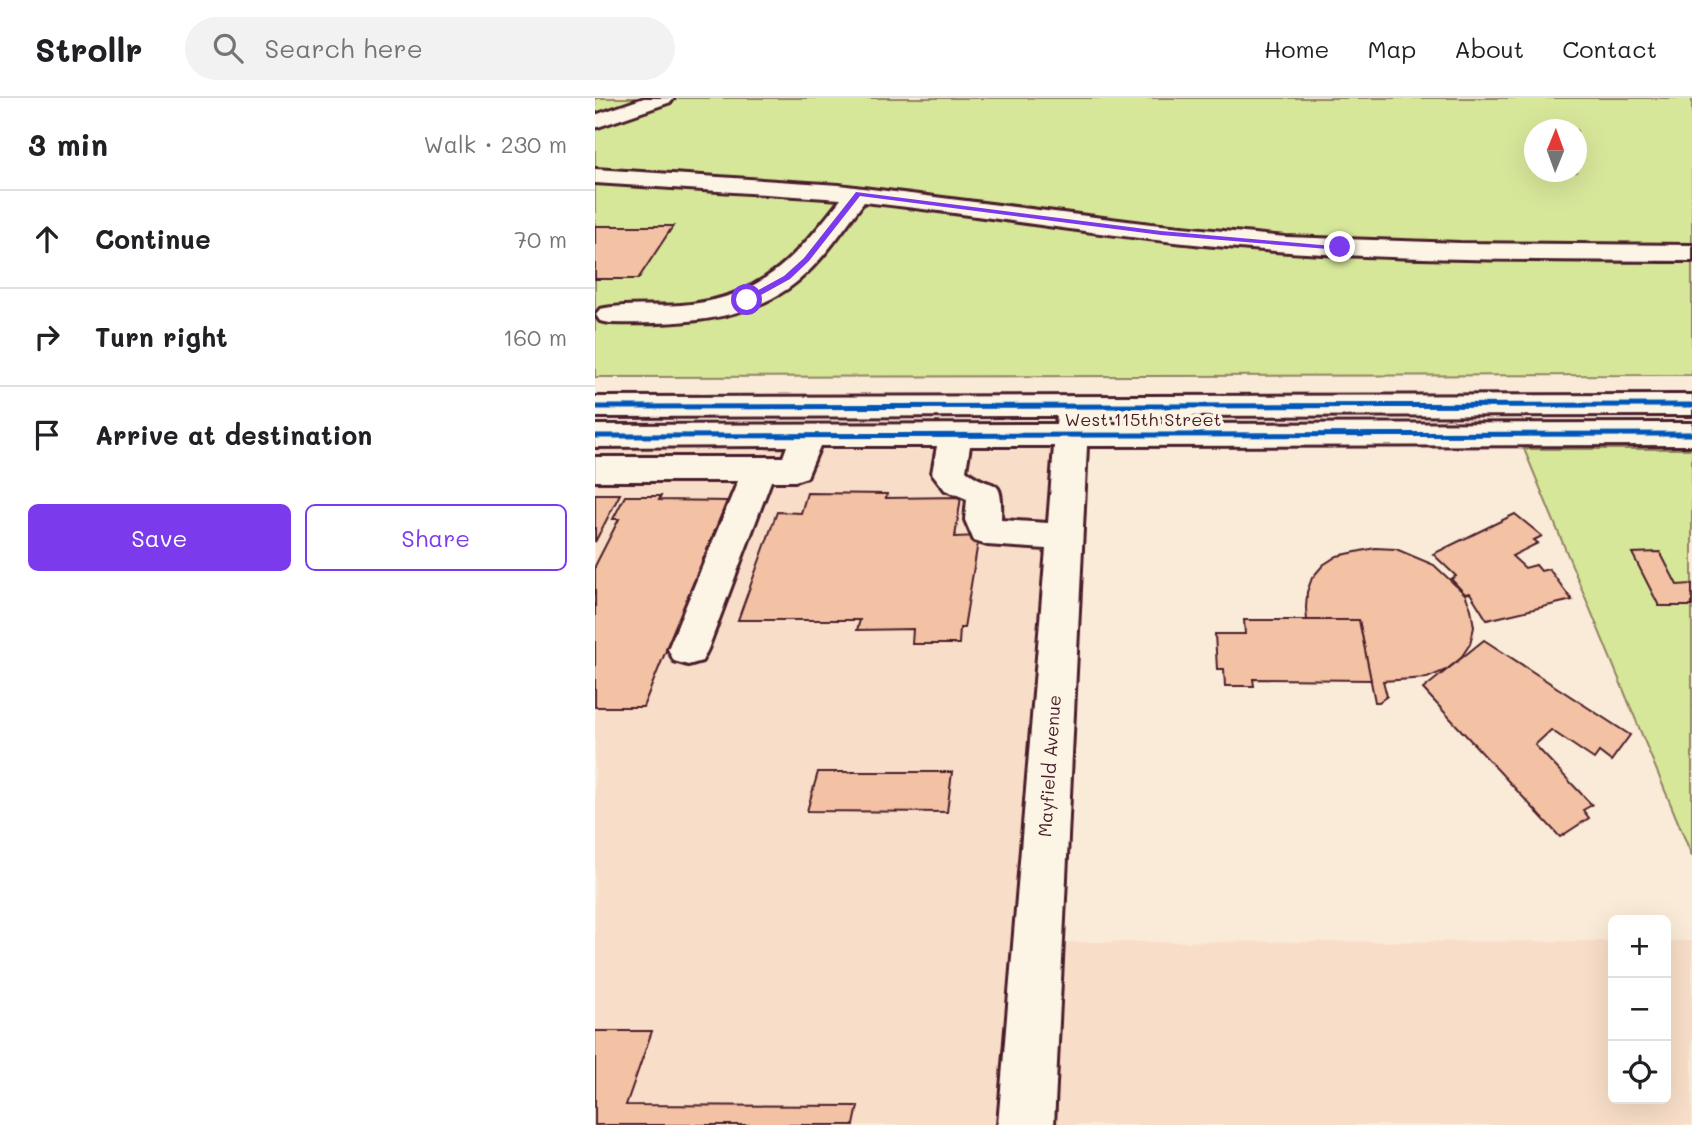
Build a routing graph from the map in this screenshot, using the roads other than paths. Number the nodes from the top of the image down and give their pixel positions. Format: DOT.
graph roads {
  1 [pos="664,98"];
  2 [pos="595,122"];
  3 [pos="595,176"];
  4 [pos="858,194"];
  5 [pos="1692,253"];
  6 [pos="610,315"];
  7 [pos="1692,405"];
  8 [pos="595,407"];
  9 [pos="1072,421"];
  10 [pos="1692,434"];
  11 [pos="955,435"];
  12 [pos="595,436"];
  13 [pos="741,436"];
  14 [pos="807,436"];
  15 [pos="595,469"];
  16 [pos="744,469"];
  17 [pos="1064,537"];
  18 [pos="688,649"];
  19 [pos="1026,1125"];
  1 -- 2 [label="street"];
  3 -- 4 [label="street"];
  4 -- 5 [label="street"];
  4 -- 6 [label="street"];
  7 -- 9 [label="street, West 115th Street"];
  8 -- 9 [label="street, West 115th Street"];
  9 -- 10 [label="street, West 115th Street"];
  9 -- 11 [label="street, West 115th Street"];
  9 -- 17 [label="street, Mayfield Avenue"];
  11 -- 14 [label="street, West 115th Street"];
  11 -- 17 [label="street"];
  12 -- 13 [label="street, West 115th Street"];
  13 -- 14 [label="street, West 115th Street"];
  13 -- 16 [label="street"];
  14 -- 16 [label="street"];
  15 -- 16 [label="street"];
  16 -- 18 [label="street"];
  17 -- 19 [label="street, Mayfield Avenue"];
}
